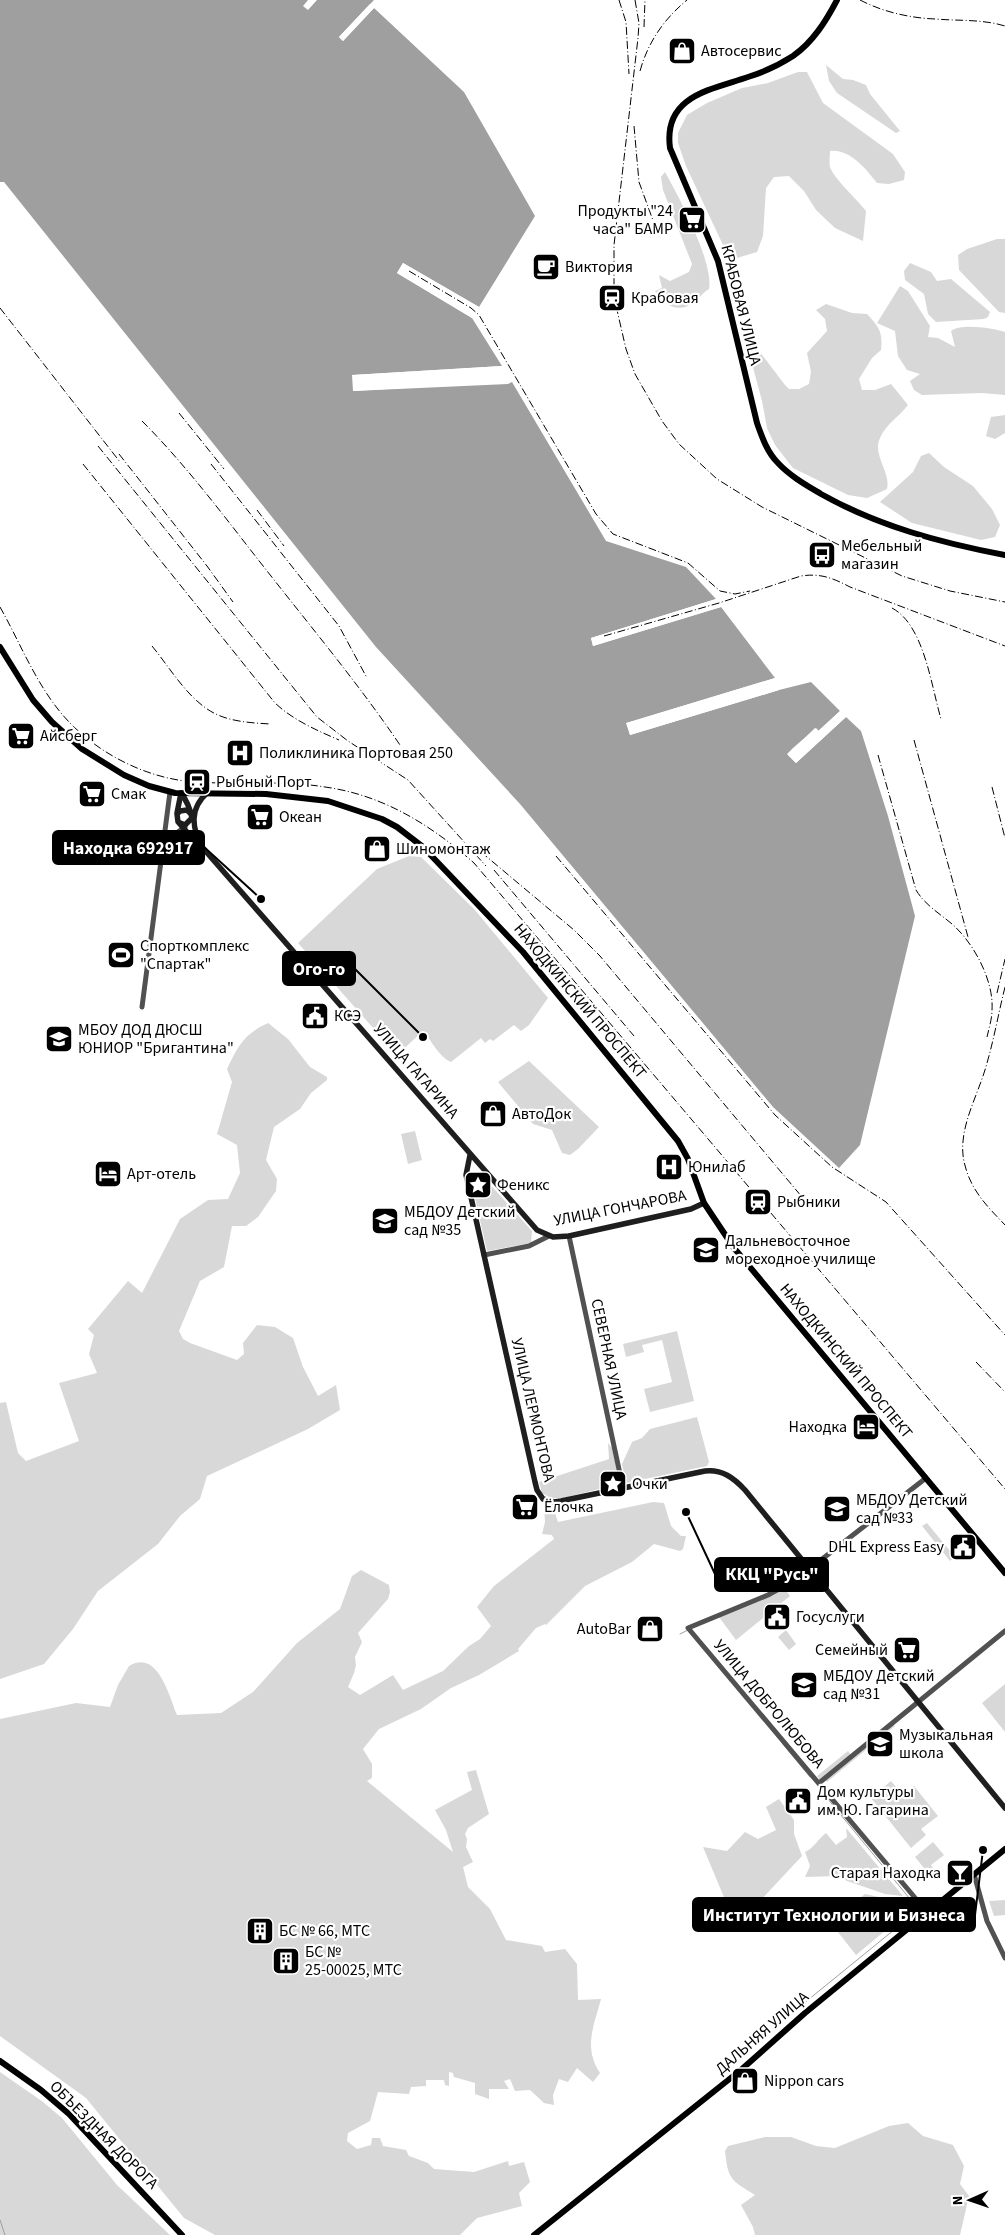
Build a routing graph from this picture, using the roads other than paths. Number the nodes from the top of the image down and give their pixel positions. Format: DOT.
graph roads {
  1 [pos="837,0"];
  2 [pos="1005,556"];
  3 [pos="0,647"];
  4 [pos="170,792"];
  5 [pos="181,793"];
  6 [pos="207,793"];
  7 [pos="170,803"];
  8 [pos="177,818"];
  9 [pos="191,819"];
  10 [pos="183,828"];
  11 [pos="165,840"];
  12 [pos="206,853"];
  13 [pos="142,1007"];
  14 [pos="470,1155"];
  15 [pos="704,1203"];
  16 [pos="548,1236"];
  17 [pos="569,1236"];
  18 [pos="484,1255"];
  19 [pos="926,1478"];
  20 [pos="623,1486"];
  21 [pos="810,1570"];
  22 [pos="1005,1573"];
  23 [pos="1005,1631"];
  24 [pos="918,1701"];
  25 [pos="819,1783"];
  26 [pos="1005,1808"];
  27 [pos="1005,1849"];
  28 [pos="974,1874"];
  29 [pos="927,1912"];
  30 [pos="1005,1958"];
  31 [pos="0,2061"];
  32 [pos="182,2235"];
  33 [pos="534,2235"];
  1 -- 2 [label="main road, КРАБОВАЯ УЛИЦА"];
  3 -- 4 [label="main road, НАХОДКИНСКИЙ ПРОСПЕКТ"];
  4 -- 5 [label="main road, НАХОДКИНСКИЙ ПРОСПЕКТ"];
  4 -- 7 [label="street"];
  5 -- 6 [label="main road, НАХОДКИНСКИЙ ПРОСПЕКТ"];
  5 -- 8 [label="main road"];
  5 -- 9 [label="main road, УЛИЦА ГАГАРИНА"];
  6 -- 9 [label="main road"];
  6 -- 15 [label="main road, НАХОДКИНСКИЙ ПРОСПЕКТ"];
  7 -- 8 [label="street"];
  7 -- 11 [label="street"];
  8 -- 9 [label="main road"];
  8 -- 9 [label="main road"];
  8 -- 10 [label="main road, УЛИЦА ГАГАРИНА"];
  9 -- 10 [label="street"];
  9 -- 12 [label="main road, УЛИЦА ГАГАРИНА"];
  10 -- 11 [label="street"];
  10 -- 12 [label="main road, УЛИЦА ГАГАРИНА"];
  11 -- 13 [label="street"];
  12 -- 14 [label="main road, УЛИЦА ГАГАРИНА"];
  14 -- 16 [label="main road, УЛИЦА ГАГАРИНА"];
  14 -- 18 [label="main road, УЛИЦА ЛЕРМОНТОВА"];
  15 -- 17 [label="main road, УЛИЦА ГОНЧАРОВА"];
  15 -- 19 [label="main road, НАХОДКИНСКИЙ ПРОСПЕКТ"];
  16 -- 17 [label="main road, УЛИЦА ГОНЧАРОВА"];
  16 -- 18 [label="street, УЛИЦА ГОНЧАРОВА"];
  17 -- 20 [label="street, СЕВЕРНАЯ УЛИЦА"];
  18 -- 20 [label="main road, УЛИЦА ЛЕРМОНТОВА"];
  19 -- 21 [label="street"];
  19 -- 22 [label="main road, НАХОДКИНСКИЙ ПРОСПЕКТ"];
  20 -- 21 [label="main road, УЛИЦА ЛЕРМОНТОВА"];
  21 -- 24 [label="main road"];
  21 -- 25 [label="street, УЛИЦА ДОБРОЛЮБОВА"];
  23 -- 24 [label="street"];
  24 -- 25 [label="street"];
  24 -- 26 [label="main road"];
  25 -- 29 [label="street, УЛИЦА ДОБРОЛЮБОВА"];
  27 -- 28 [label="main road, ДАЛЬНЯЯ УЛИЦА"];
  28 -- 29 [label="main road, ДАЛЬНЯЯ УЛИЦА"];
  28 -- 30 [label="street"];
  29 -- 33 [label="main road, ДАЛЬНЯЯ УЛИЦА"];
  31 -- 32 [label="main road, ОБЪЕЗДНАЯ ДОРОГА"];
}
